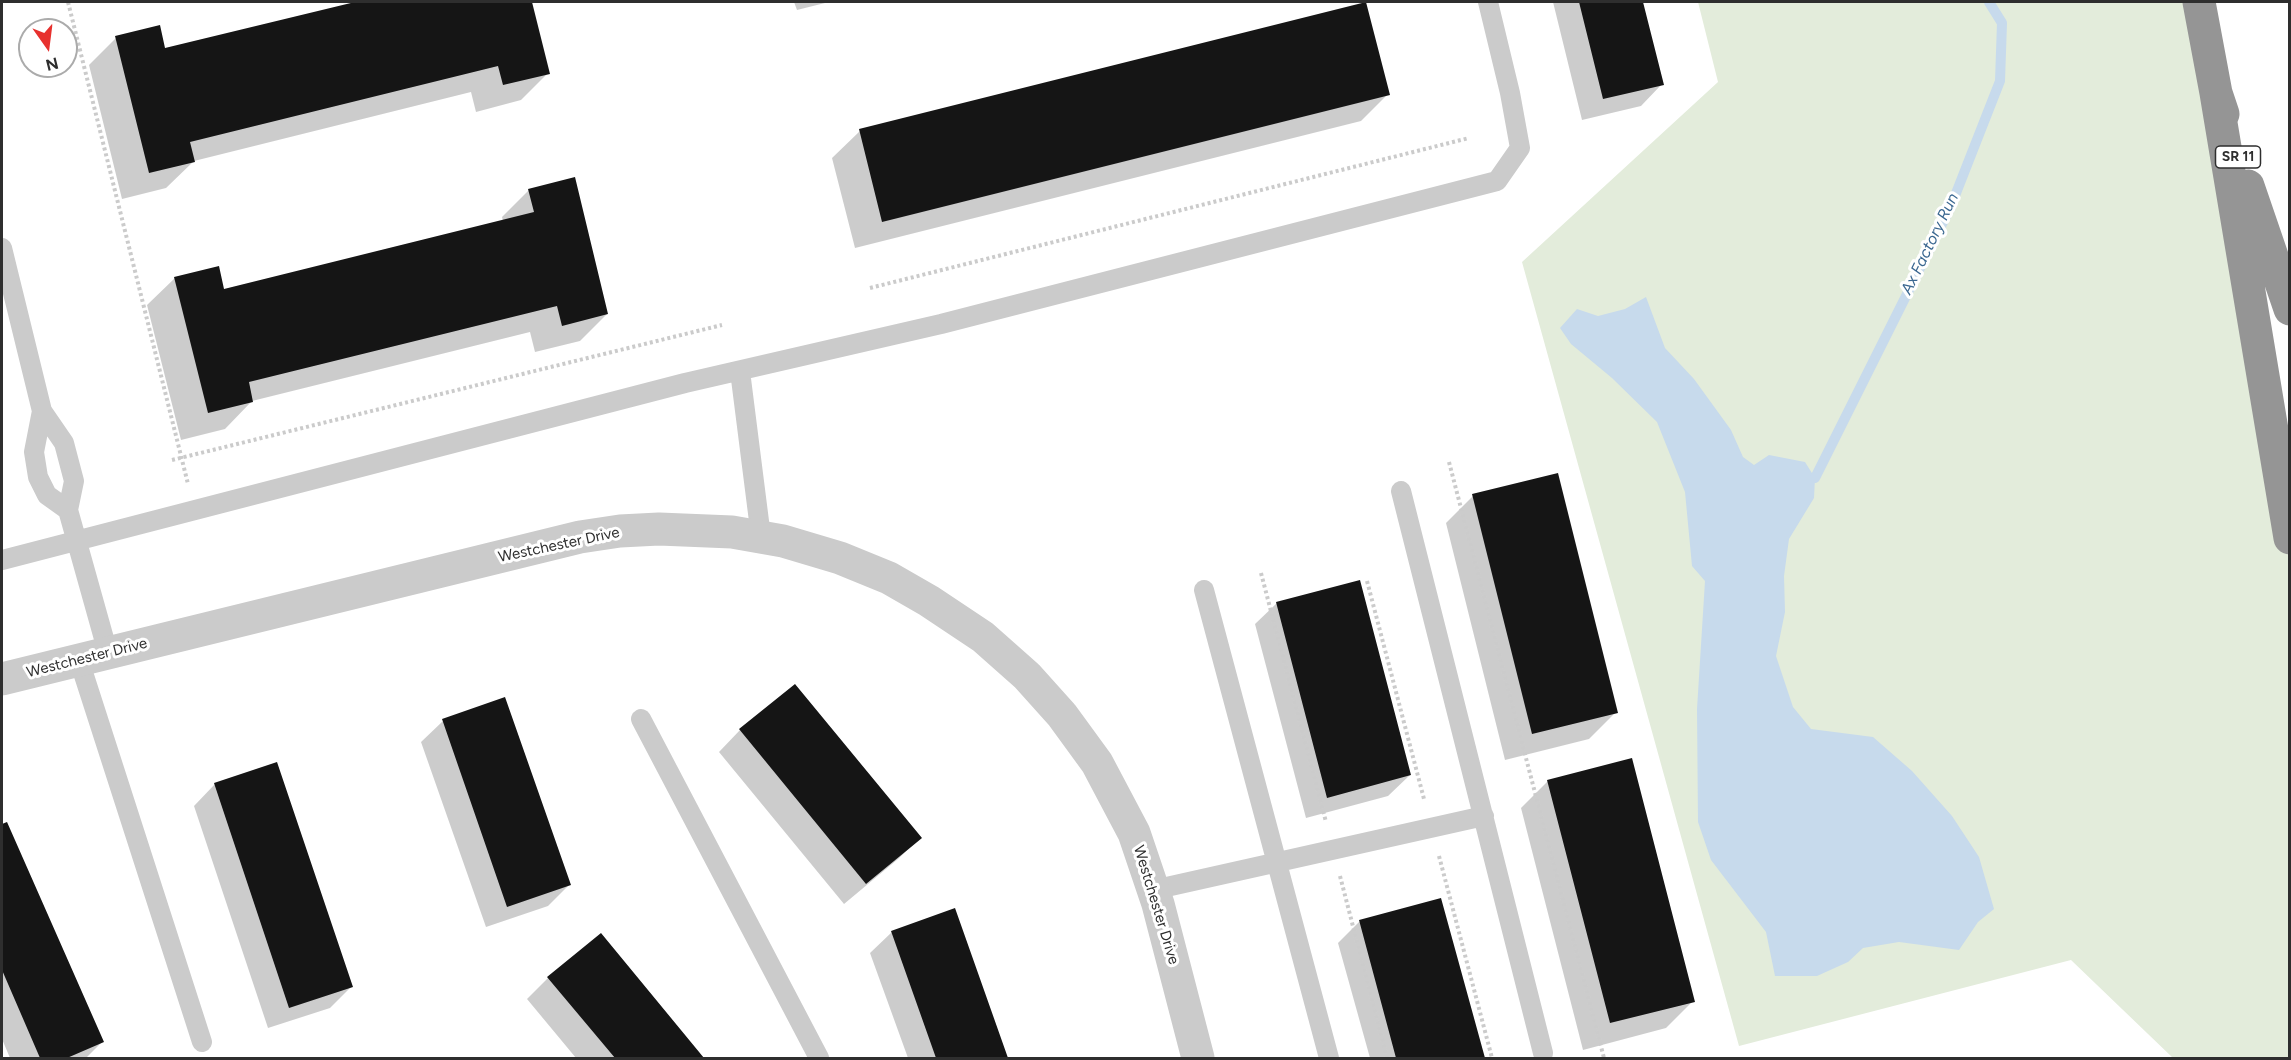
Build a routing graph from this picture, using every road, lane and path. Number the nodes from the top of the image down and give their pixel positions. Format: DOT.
graph roads {
  1 [pos="68,2"];
  2 [pos="1488,2"];
  3 [pos="2199,2"];
  4 [pos="2216,93"];
  5 [pos="1469,138"];
  6 [pos="2,248"];
  7 [pos="870,288"];
  8 [pos="2289,309"];
  9 [pos="722,325"];
  10 [pos="740,370"];
  11 [pos="42,411"];
  12 [pos="181,458"];
  13 [pos="171,460"];
  14 [pos="1449,462"];
  15 [pos="1401,491"];
  16 [pos="68,510"];
  17 [pos="195,511"];
  18 [pos="760,537"];
  19 [pos="2289,537"];
  20 [pos="77,542"];
  21 [pos="2,560"];
  22 [pos="1261,573"];
  23 [pos="1204,590"];
  24 [pos="94,657"];
  25 [pos="2,679"];
  26 [pos="640,719"];
  27 [pos="1484,816"];
  28 [pos="1333,849"];
  29 [pos="1278,862"];
  30 [pos="1154,890"];
  31 [pos="202,1042"];
  32 [pos="1543,1053"];
  33 [pos="819,1059"];
  34 [pos="1198,1059"];
  35 [pos="1329,1059"];
  36 [pos="1387,1059"];
  37 [pos="1604,1059"];
  1 -- 12 [label="path"];
  2 -- 10 [label="lane"];
  3 -- 4 [label="highway, SR 11"];
  4 -- 8 [label="highway, SR 11"];
  4 -- 19 [label="highway"];
  5 -- 7 [label="path"];
  6 -- 11 [label="lane"];
  9 -- 12 [label="path"];
  10 -- 17 [label="lane"];
  10 -- 18 [label="lane"];
  11 -- 16 [label="lane"];
  11 -- 16 [label="lane"];
  12 -- 13 [label="path"];
  12 -- 17 [label="path"];
  14 -- 37 [label="path"];
  15 -- 27 [label="lane"];
  16 -- 20 [label="lane"];
  17 -- 20 [label="lane"];
  18 -- 24 [label="street, Westchester Drive"];
  18 -- 30 [label="street, Westchester Drive"];
  20 -- 21 [label="lane"];
  20 -- 24 [label="lane"];
  22 -- 28 [label="path"];
  23 -- 29 [label="lane"];
  24 -- 25 [label="street, Westchester Drive"];
  24 -- 31 [label="lane"];
  26 -- 33 [label="lane"];
  27 -- 28 [label="lane"];
  27 -- 32 [label="lane"];
  28 -- 29 [label="lane"];
  28 -- 36 [label="path"];
  29 -- 30 [label="lane"];
  29 -- 35 [label="lane"];
  30 -- 34 [label="street, Westchester Drive"];
}
